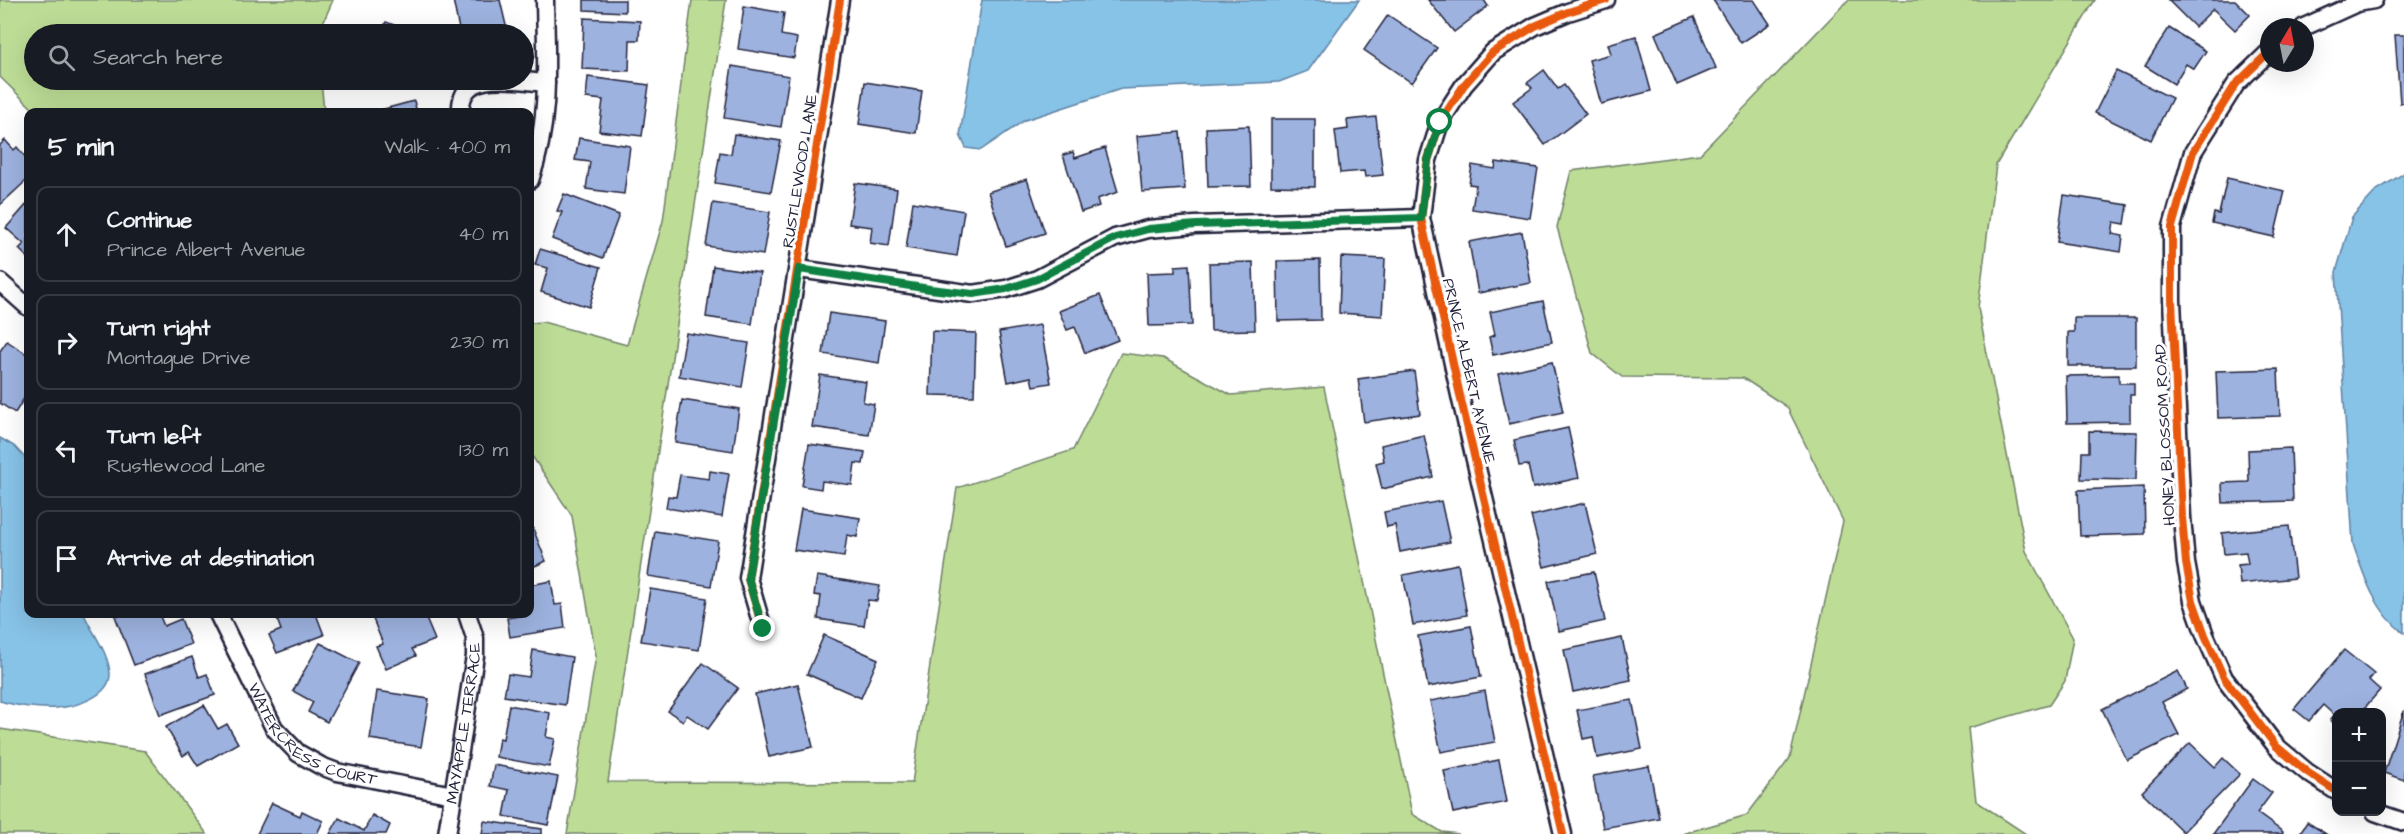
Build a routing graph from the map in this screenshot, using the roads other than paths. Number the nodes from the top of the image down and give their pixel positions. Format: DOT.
graph roads {
  1 [pos="545,0"];
  2 [pos="840,0"];
  3 [pos="1606,0"];
  4 [pos="2374,0"];
  5 [pos="2314,22"];
  6 [pos="2260,61"];
  7 [pos="534,83"];
  8 [pos="546,83"];
  9 [pos="466,90"];
  10 [pos="461,108"];
  11 [pos="536,137"];
  12 [pos="1421,218"];
  13 [pos="799,269"];
  14 [pos="0,282"];
  15 [pos="24,303"];
  16 [pos="220,618"];
  17 [pos="468,618"];
  18 [pos="763,629"];
  19 [pos="2332,788"];
  20 [pos="453,795"];
  21 [pos="2386,816"];
  22 [pos="2404,822"];
  23 [pos="447,834"];
  24 [pos="1563,834"];
  1 -- 8 [label="street"];
  2 -- 13 [label="street, RUSTLEWOOD LANE"];
  3 -- 12 [label="street, PRINCE ALBERT AVENUE"];
  4 -- 5 [label="street"];
  6 -- 19 [label="street, HONEY BLOSSOM ROAD"];
  7 -- 8 [label="street"];
  8 -- 11 [label="street"];
  9 -- 10 [label="street"];
  12 -- 13 [label="street"];
  12 -- 24 [label="street, PRINCE ALBERT AVENUE"];
  13 -- 18 [label="street, RUSTLEWOOD LANE"];
  14 -- 15 [label="street"];
  16 -- 20 [label="street, WATERCRESS COURT"];
  17 -- 20 [label="street, MAYAPPLE TERRACE"];
  20 -- 23 [label="street, MAYAPPLE TERRACE"];
  21 -- 22 [label="street"];
}
